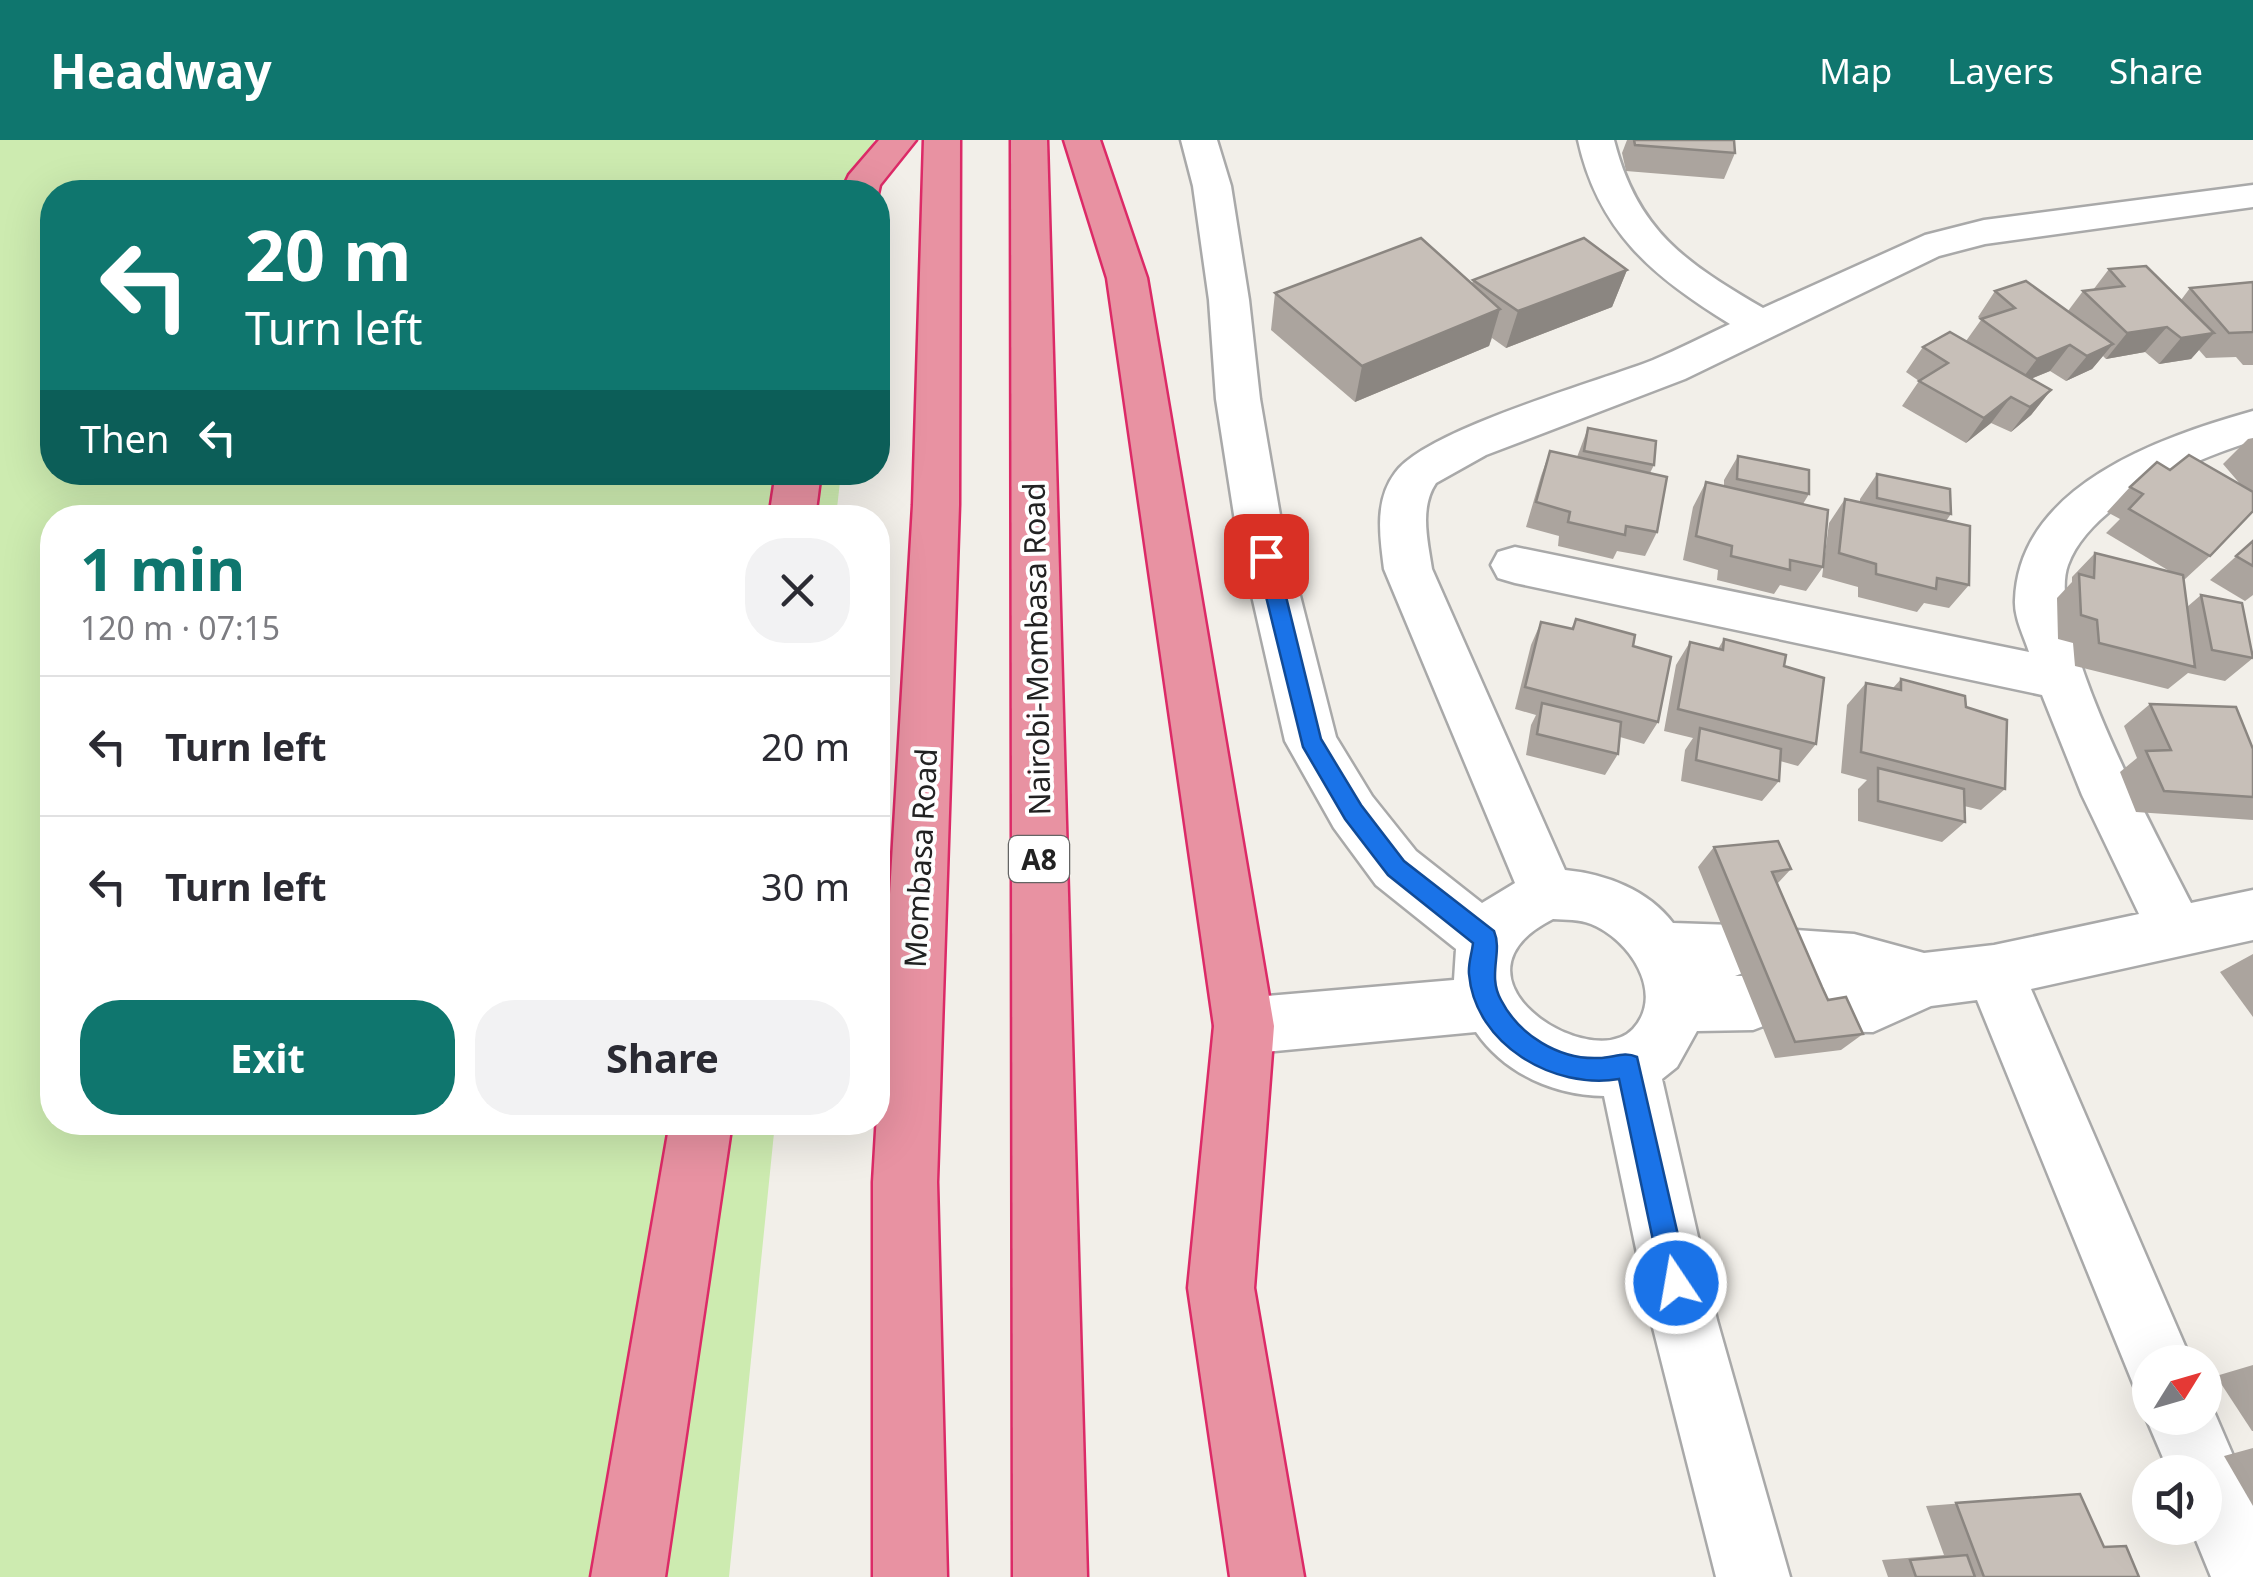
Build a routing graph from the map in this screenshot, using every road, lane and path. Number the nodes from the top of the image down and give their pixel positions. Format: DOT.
graph roads {
  1 [pos="898,140"];
  2 [pos="942,140"];
  3 [pos="1028,140"];
  4 [pos="1082,140"];
  5 [pos="1199,140"];
  6 [pos="1596,140"];
  7 [pos="865,180"];
  8 [pos="2253,196"];
  9 [pos="1762,326"];
  10 [pos="2253,426"];
  11 [pos="1515,565"];
  12 [pos="2061,679"];
  13 [pos="1548,894"];
  14 [pos="2253,915"];
  15 [pos="2178,932"];
  16 [pos="1486,939"];
  17 [pos="1661,948"];
  18 [pos="1994,971"];
  19 [pos="1767,978"];
  20 [pos="1489,1004"];
  21 [pos="1677,1004"];
  22 [pos="1244,1026"];
  23 [pos="1628,1065"];
  24 [pos="700,1135"];
  25 [pos="2151,1345"];
  26 [pos="2222,1514"];
  27 [pos="628,1577"];
  28 [pos="910,1577"];
  29 [pos="1050,1577"];
  30 [pos="1267,1577"];
  31 [pos="1753,1577"];
  32 [pos="2248,1577"];
  1 -- 7 [label="highway"];
  2 -- 28 [label="highway, Mombasa Road"];
  3 -- 29 [label="highway, Nairobi-Mombasa Road / A8"];
  4 -- 22 [label="highway"];
  5 -- 16 [label="street"];
  6 -- 9 [label="street"];
  8 -- 9 [label="street"];
  9 -- 13 [label="street"];
  10 -- 12 [label="street"];
  11 -- 12 [label="street"];
  12 -- 15 [label="street"];
  13 -- 16 [label="street"];
  13 -- 17 [label="street"];
  14 -- 15 [label="street"];
  15 -- 18 [label="street"];
  16 -- 20 [label="street"];
  17 -- 19 [label="street"];
  17 -- 21 [label="street"];
  18 -- 19 [label="street"];
  18 -- 25 [label="street"];
  19 -- 21 [label="street"];
  20 -- 22 [label="street"];
  20 -- 23 [label="street"];
  21 -- 23 [label="street"];
  22 -- 30 [label="highway"];
  23 -- 31 [label="street"];
  24 -- 27 [label="highway"];
  26 -- 32 [label="street"];
}
